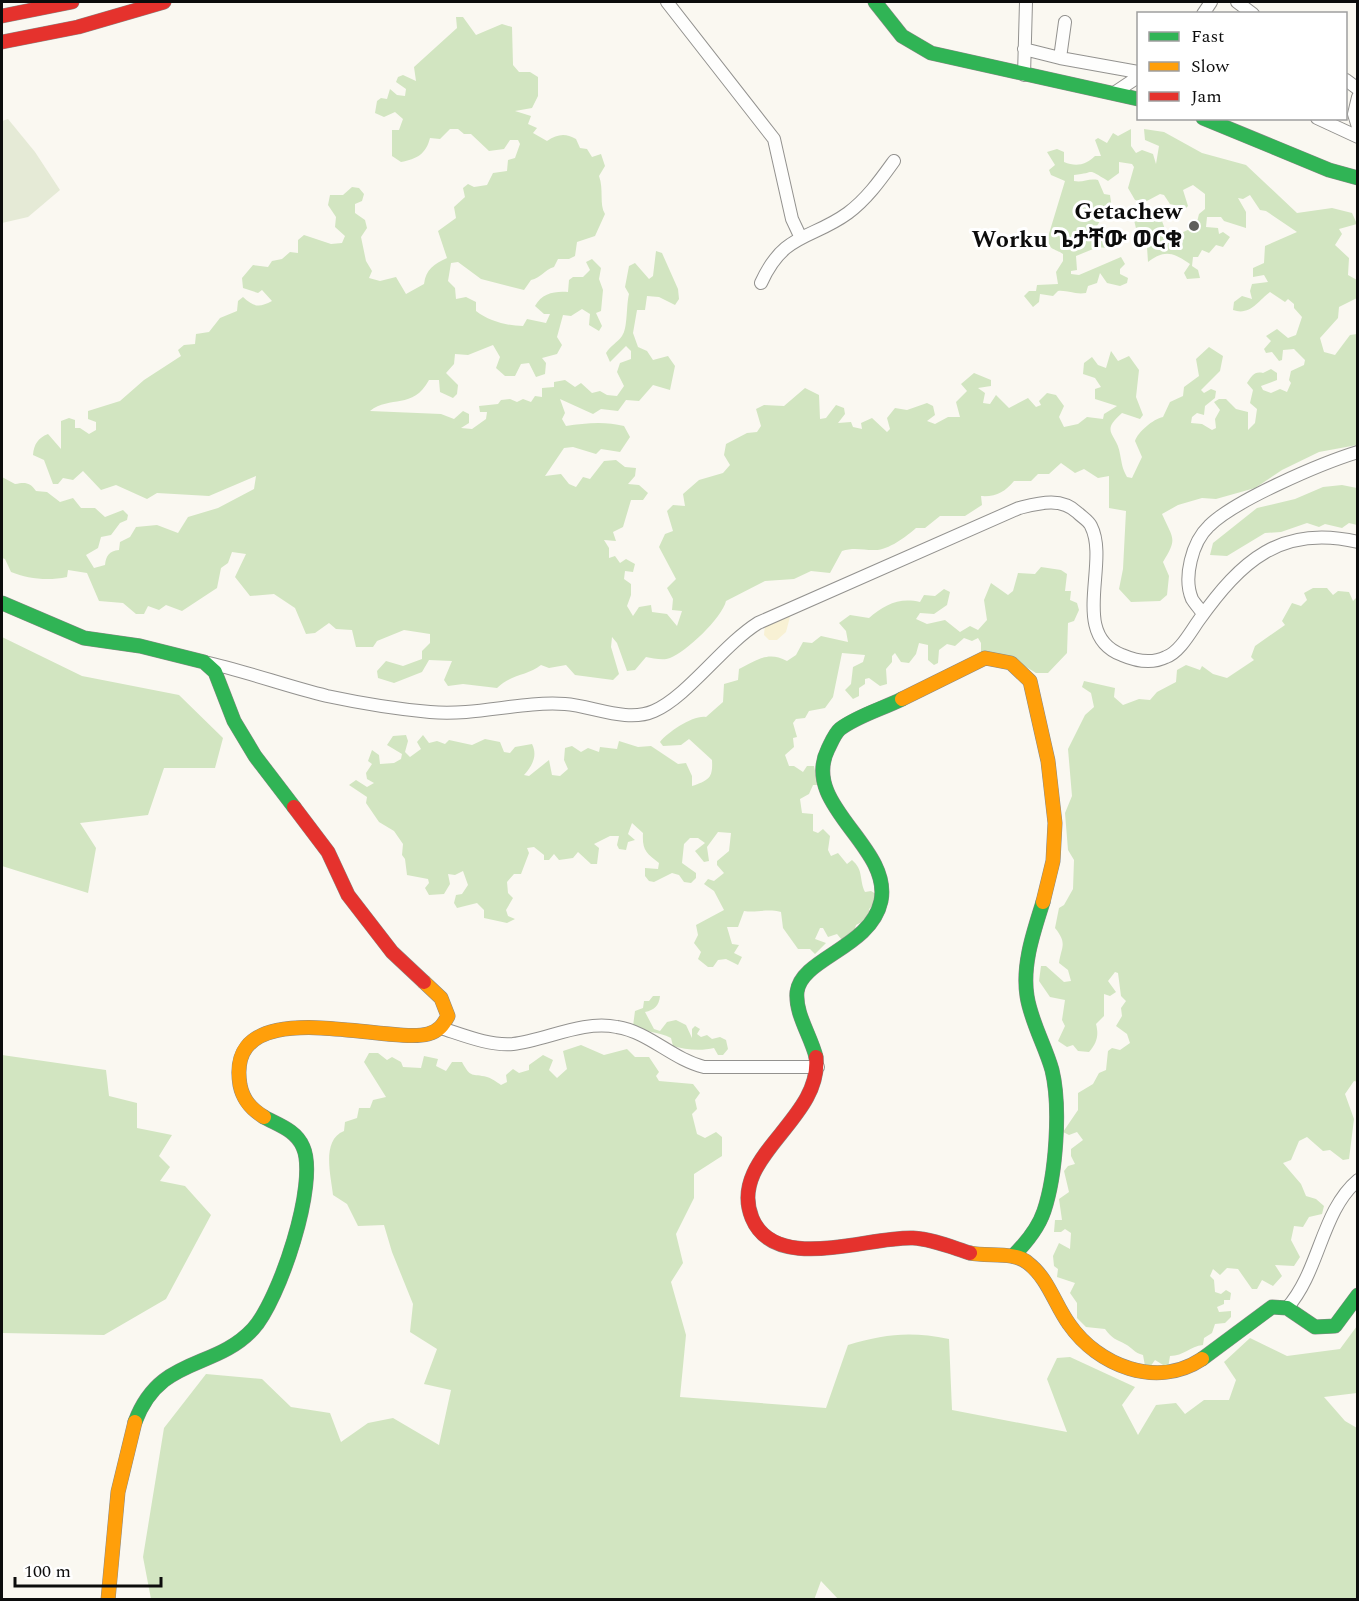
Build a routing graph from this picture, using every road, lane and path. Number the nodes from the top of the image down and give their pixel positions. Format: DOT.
graph roads {
  1 [pos="72,2"];
  2 [pos="165,2"];
  3 [pos="667,2"];
  4 [pos="875,2"];
  5 [pos="1026,2"];
  6 [pos="1237,2"];
  7 [pos="1250,12"];
  8 [pos="2,16"];
  9 [pos="1065,22"];
  10 [pos="2,42"];
  11 [pos="1024,49"];
  12 [pos="1060,58"];
  13 [pos="1137,72"];
  14 [pos="1024,75"];
  15 [pos="1137,78"];
  16 [pos="1114,93"];
  17 [pos="1358,97"];
  18 [pos="1137,99"];
  19 [pos="1208,120"];
  20 [pos="1321,120"];
  21 [pos="1358,127"];
  22 [pos="1358,137"];
  23 [pos="894,161"];
  24 [pos="1358,178"];
  25 [pos="800,236"];
  26 [pos="761,283"];
  27 [pos="1358,452"];
  28 [pos="1358,542"];
  29 [pos="2,603"];
  30 [pos="1203,614"];
  31 [pos="204,662"];
  32 [pos="441,1028"];
  33 [pos="818,1067"];
  34 [pos="1358,1179"];
  35 [pos="1013,1256"];
  36 [pos="1358,1295"];
  37 [pos="1287,1308"];
  38 [pos="108,1599"];
  1 -- 8 [label="street"];
  2 -- 10 [label="street"];
  3 -- 25 [label="street"];
  4 -- 14 [label="street"];
  5 -- 11 [label="street"];
  6 -- 7 [label="street"];
  9 -- 12 [label="street"];
  11 -- 12 [label="street"];
  11 -- 14 [label="street"];
  12 -- 13 [label="street"];
  14 -- 16 [label="street"];
  15 -- 16 [label="street"];
  16 -- 18 [label="street"];
  17 -- 21 [label="street"];
  19 -- 24 [label="street"];
  20 -- 22 [label="street"];
  23 -- 25 [label="street"];
  25 -- 26 [label="street"];
  27 -- 30 [label="street"];
  28 -- 30 [label="street"];
  29 -- 31 [label="street"];
  30 -- 31 [label="street"];
  31 -- 32 [label="street"];
  32 -- 33 [label="street"];
  32 -- 38 [label="street"];
  33 -- 35 [label="street"];
  33 -- 35 [label="street"];
  34 -- 37 [label="street"];
  35 -- 37 [label="street"];
  36 -- 37 [label="street"];
}
